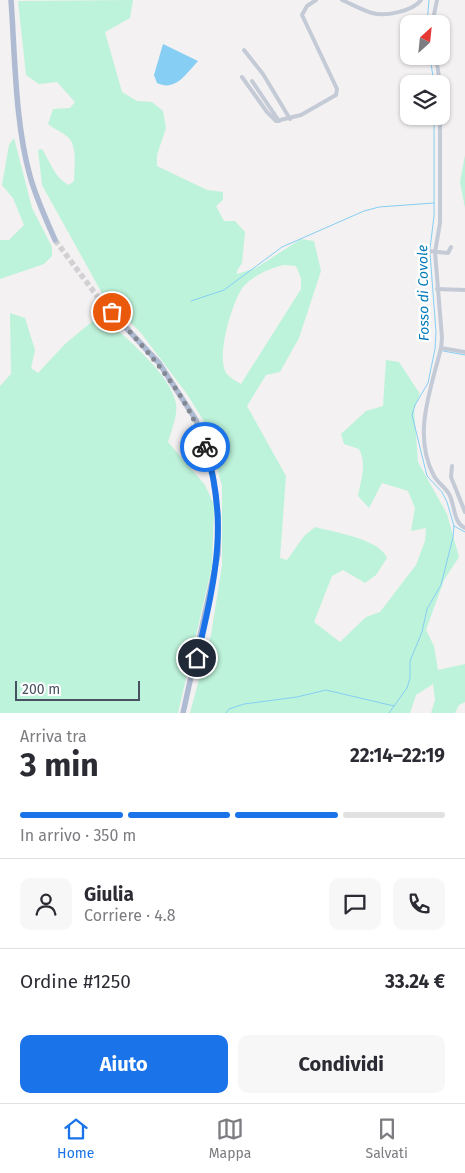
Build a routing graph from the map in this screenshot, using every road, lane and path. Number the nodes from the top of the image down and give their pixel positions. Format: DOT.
graph roads {
  1 [pos="11,0"];
  2 [pos="316,0"];
  3 [pos="342,0"];
  4 [pos="420,0"];
  5 [pos="437,0"];
  6 [pos="434,15"];
  7 [pos="244,50"];
  8 [pos="242,77"];
  9 [pos="252,81"];
  10 [pos="290,119"];
  11 [pos="279,121"];
  12 [pos="440,125"];
  13 [pos="55,240"];
  14 [pos="451,247"];
  15 [pos="432,251"];
  16 [pos="437,290"];
  17 [pos="465,290"];
  18 [pos="100,300"];
  19 [pos="441,348"];
  20 [pos="465,352"];
  21 [pos="452,466"];
  22 [pos="465,512"];
  23 [pos="465,528"];
  24 [pos="183,713"];
  1 -- 13 [label="main road"];
  2 -- 10 [label="street"];
  3 -- 4 [label="street"];
  5 -- 6 [label="street"];
  7 -- 10 [label="street"];
  8 -- 11 [label="street"];
  9 -- 11 [label="street"];
  10 -- 11 [label="street"];
  12 -- 15 [label="street"];
  14 -- 15 [label="street"];
  15 -- 16 [label="street"];
  16 -- 17 [label="street"];
  16 -- 19 [label="street"];
  18 -- 24 [label="main road"];
  19 -- 20 [label="street"];
  19 -- 23 [label="street"];
  21 -- 22 [label="street"];
}
